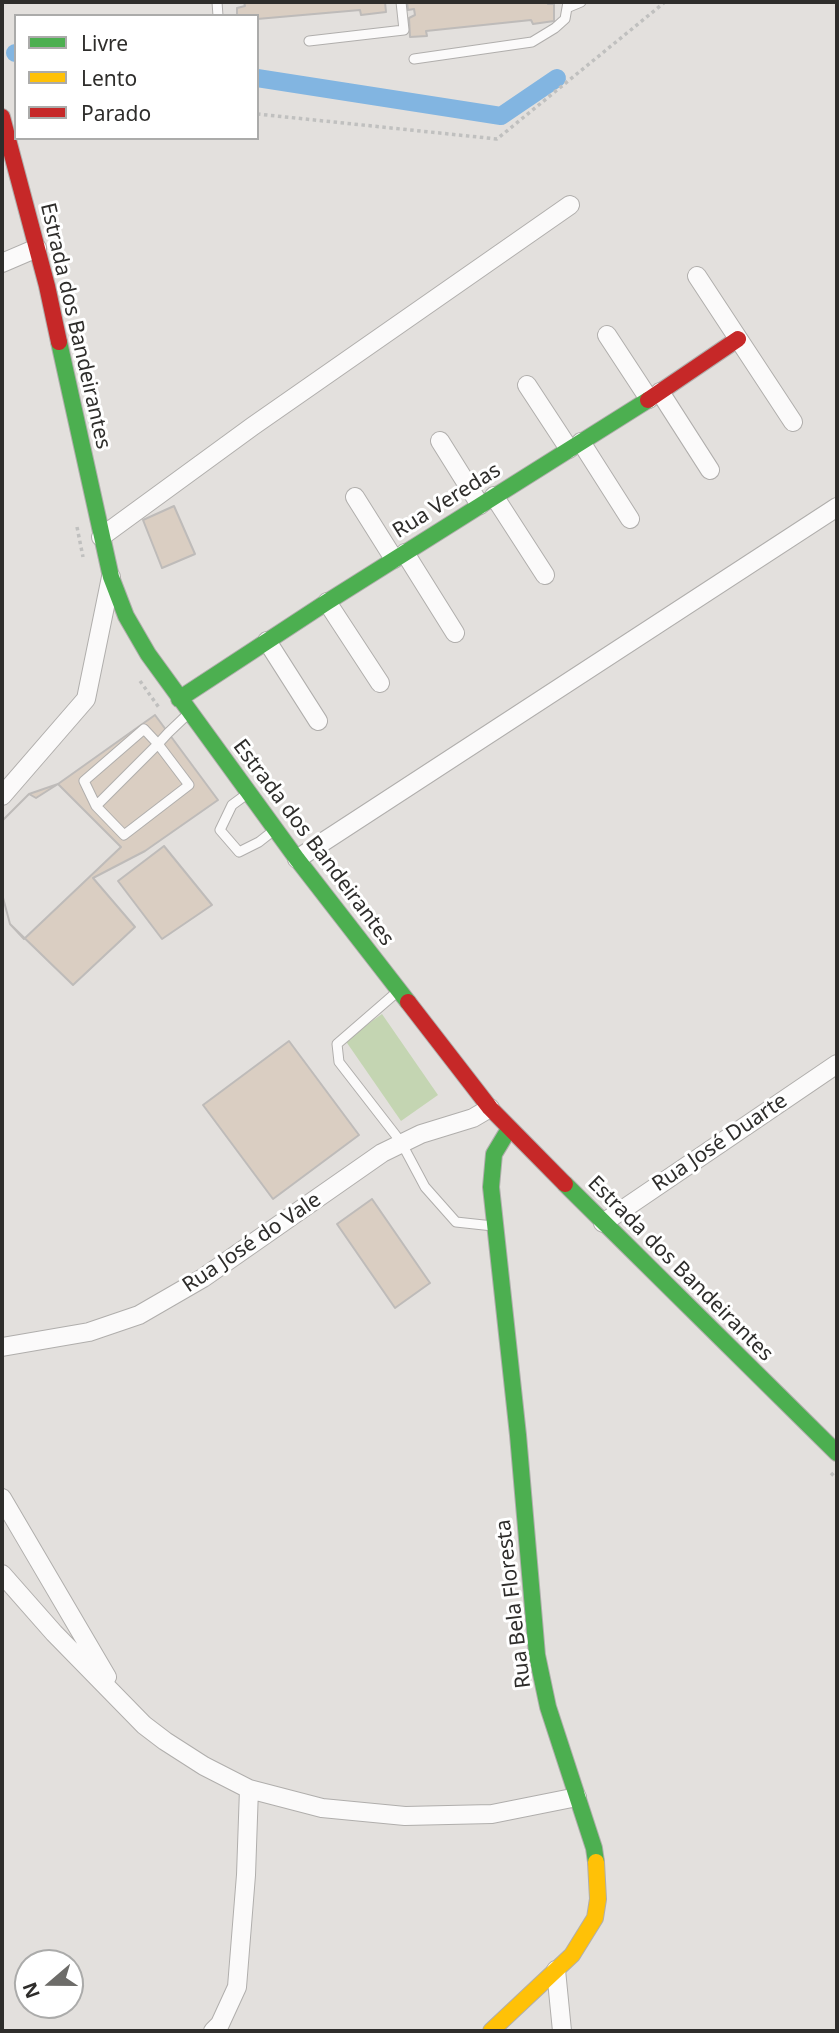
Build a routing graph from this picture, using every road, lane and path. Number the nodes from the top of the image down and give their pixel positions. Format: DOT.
graph roads {
  1 [pos="401,2"];
  2 [pos="581,2"];
  3 [pos="665,2"];
  4 [pos="569,4"];
  5 [pos="309,41"];
  6 [pos="414,59"];
  7 [pos="259,114"];
  8 [pos="2,117"];
  9 [pos="570,205"];
  10 [pos="37,248"];
  11 [pos="2,263"];
  12 [pos="697,276"];
  13 [pos="607,335"];
  14 [pos="738,339"];
  15 [pos="527,384"];
  16 [pos="655,396"];
  17 [pos="793,422"];
  18 [pos="440,441"];
  19 [pos="575,446"];
  20 [pos="710,470"];
  21 [pos="355,497"];
  22 [pos="487,500"];
  23 [pos="837,507"];
  24 [pos="630,519"];
  25 [pos="101,537"];
  26 [pos="400,556"];
  27 [pos="545,575"];
  28 [pos="111,577"];
  29 [pos="327,602"];
  30 [pos="455,632"];
  31 [pos="267,641"];
  32 [pos="380,683"];
  33 [pos="179,699"];
  34 [pos="190,713"];
  35 [pos="318,721"];
  36 [pos="158,744"];
  37 [pos="248,793"];
  38 [pos="2,796"];
  39 [pos="96,806"];
  40 [pos="275,830"];
  41 [pos="297,859"];
  42 [pos="398,991"];
  43 [pos="837,1064"];
  44 [pos="489,1108"];
  45 [pos="509,1129"];
  46 [pos="401,1143"];
  47 [pos="603,1223"];
  48 [pos="495,1226"];
  49 [pos="2,1348"];
  50 [pos="837,1453"];
  51 [pos="2,1498"];
  52 [pos="2,1574"];
  53 [pos="126,1707"];
  54 [pos="249,1789"];
  55 [pos="577,1797"];
  56 [pos="556,1970"];
  57 [pos="213,2031"];
  58 [pos="491,2031"];
  59 [pos="562,2031"];
  1 -- 5 [label="lane"];
  2 -- 4 [label="lane"];
  3 -- 7 [label="path"];
  4 -- 6 [label="lane"];
  8 -- 10 [label="main road, Estrada dos Bandeirantes"];
  9 -- 25 [label="street"];
  10 -- 11 [label="street"];
  10 -- 25 [label="main road, Estrada dos Bandeirantes"];
  12 -- 14 [label="street"];
  13 -- 16 [label="street"];
  14 -- 16 [label="main road, Rua Veredas"];
  14 -- 17 [label="street"];
  15 -- 19 [label="street"];
  16 -- 19 [label="main road, Rua Veredas"];
  16 -- 20 [label="street"];
  18 -- 22 [label="street"];
  19 -- 22 [label="main road, Rua Veredas"];
  19 -- 24 [label="street"];
  21 -- 26 [label="street"];
  22 -- 26 [label="main road, Rua Veredas"];
  22 -- 27 [label="street"];
  23 -- 41 [label="street"];
  25 -- 28 [label="main road, Estrada dos Bandeirantes"];
  26 -- 29 [label="main road, Rua Veredas"];
  26 -- 30 [label="street"];
  28 -- 33 [label="main road, Estrada dos Bandeirantes"];
  28 -- 38 [label="street"];
  29 -- 31 [label="main road, Rua Veredas"];
  29 -- 32 [label="street"];
  31 -- 33 [label="main road, Rua Veredas"];
  31 -- 35 [label="street"];
  33 -- 34 [label="main road, Estrada dos Bandeirantes"];
  34 -- 36 [label="lane"];
  34 -- 37 [label="main road, Estrada dos Bandeirantes"];
  36 -- 39 [label="lane"];
  36 -- 39 [label="lane"];
  36 -- 39 [label="lane"];
  37 -- 40 [label="main road, Estrada dos Bandeirantes"];
  37 -- 40 [label="lane"];
  40 -- 41 [label="main road, Estrada dos Bandeirantes"];
  41 -- 42 [label="main road, Estrada dos Bandeirantes"];
  42 -- 44 [label="main road, Estrada dos Bandeirantes"];
  42 -- 46 [label="lane"];
  43 -- 47 [label="street, Rua José Duarte"];
  44 -- 45 [label="main road, Estrada dos Bandeirantes"];
  44 -- 46 [label="street, Rua José do Vale"];
  45 -- 47 [label="main road, Estrada dos Bandeirantes"];
  45 -- 48 [label="main road, Rua Bela Floresta"];
  46 -- 48 [label="lane"];
  46 -- 49 [label="street, Rua José do Vale"];
  47 -- 50 [label="main road, Estrada dos Bandeirantes"];
  48 -- 55 [label="main road, Rua Bela Floresta"];
  51 -- 53 [label="street"];
  52 -- 53 [label="street"];
  53 -- 54 [label="street"];
  54 -- 55 [label="street"];
  54 -- 57 [label="street"];
  55 -- 56 [label="main road, Rua Bela Floresta"];
  56 -- 58 [label="main road, Rua Bela Floresta"];
  56 -- 59 [label="street"];
}
